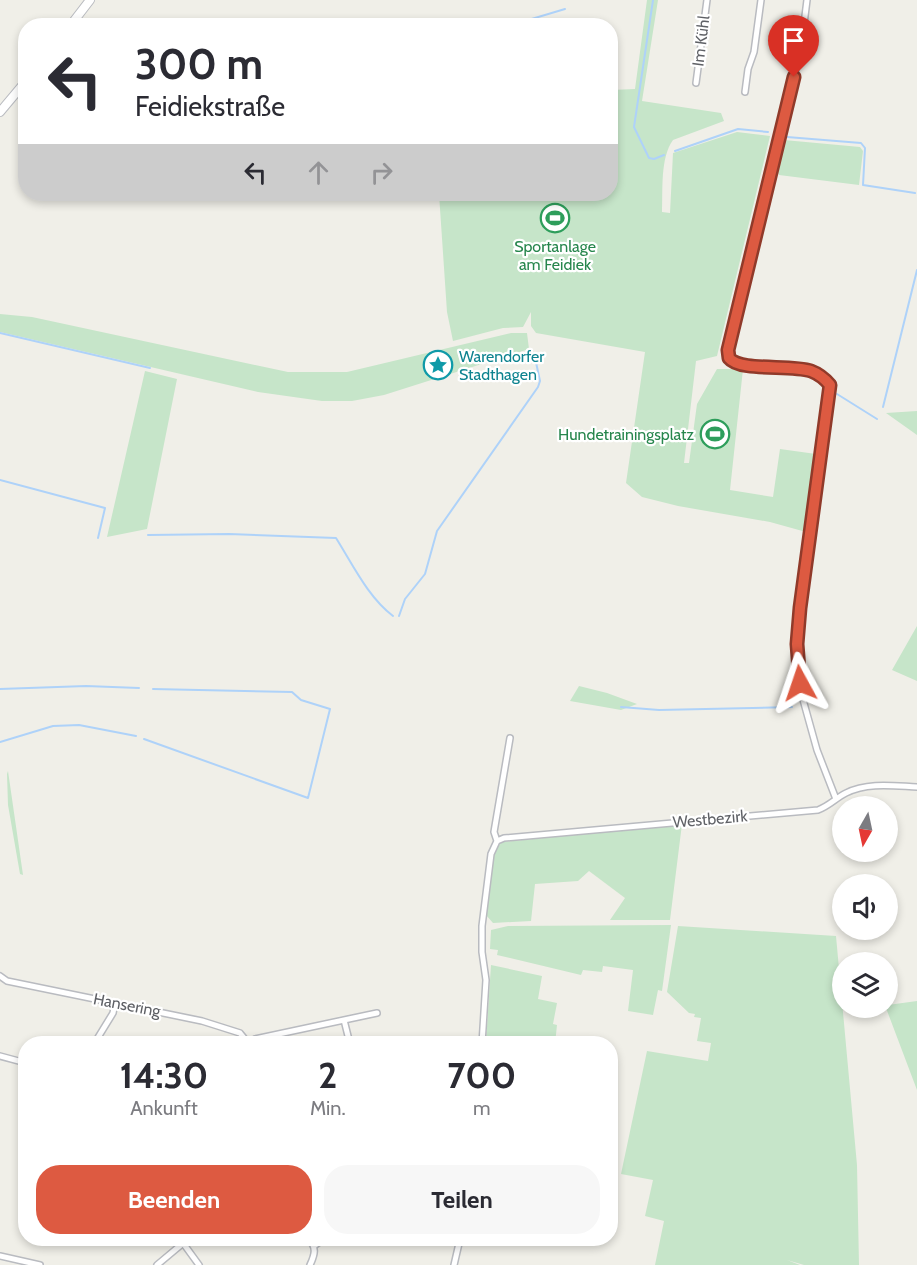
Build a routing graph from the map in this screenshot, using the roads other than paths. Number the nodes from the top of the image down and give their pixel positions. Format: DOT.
graph roads {
  1 [pos="90,0"];
  2 [pos="707,0"];
  3 [pos="761,0"];
  4 [pos="807,0"];
  5 [pos="76,18"];
  6 [pos="696,83"];
  7 [pos="18,91"];
  8 [pos="745,92"];
  9 [pos="0,112"];
  10 [pos="510,738"];
  11 [pos="917,787"];
  12 [pos="835,796"];
  13 [pos="842,796"];
  14 [pos="832,802"];
  15 [pos="497,841"];
  16 [pos="0,976"];
  17 [pos="115,1003"];
  18 [pos="377,1013"];
  19 [pos="344,1020"];
  20 [pos="99,1036"];
  21 [pos="242,1036"];
  22 [pos="269,1036"];
  23 [pos="348,1036"];
  24 [pos="482,1036"];
  25 [pos="0,1056"];
  26 [pos="18,1061"];
  27 [pos="177,1246"];
  28 [pos="187,1246"];
  29 [pos="314,1246"];
  30 [pos="458,1246"];
  31 [pos="0,1256"];
  32 [pos="40,1265"];
  33 [pos="157,1265"];
  34 [pos="199,1265"];
  35 [pos="310,1265"];
  36 [pos="454,1265"];
  1 -- 5 [label="main road"];
  2 -- 6 [label="street, Im Kühl"];
  3 -- 8 [label="street"];
  4 -- 12 [label="street"];
  7 -- 9 [label="main road"];
  10 -- 15 [label="street"];
  11 -- 13 [label="street, Westbezirk"];
  14 -- 15 [label="street, Westbezirk"];
  15 -- 24 [label="street"];
  16 -- 17 [label="street, Hansering"];
  17 -- 20 [label="street"];
  17 -- 21 [label="street, Hansering"];
  18 -- 19 [label="street"];
  19 -- 22 [label="street"];
  19 -- 23 [label="street"];
  25 -- 26 [label="street"];
  27 -- 33 [label="street"];
  28 -- 34 [label="street"];
  29 -- 35 [label="street"];
  30 -- 36 [label="street"];
  31 -- 32 [label="street"];
}
